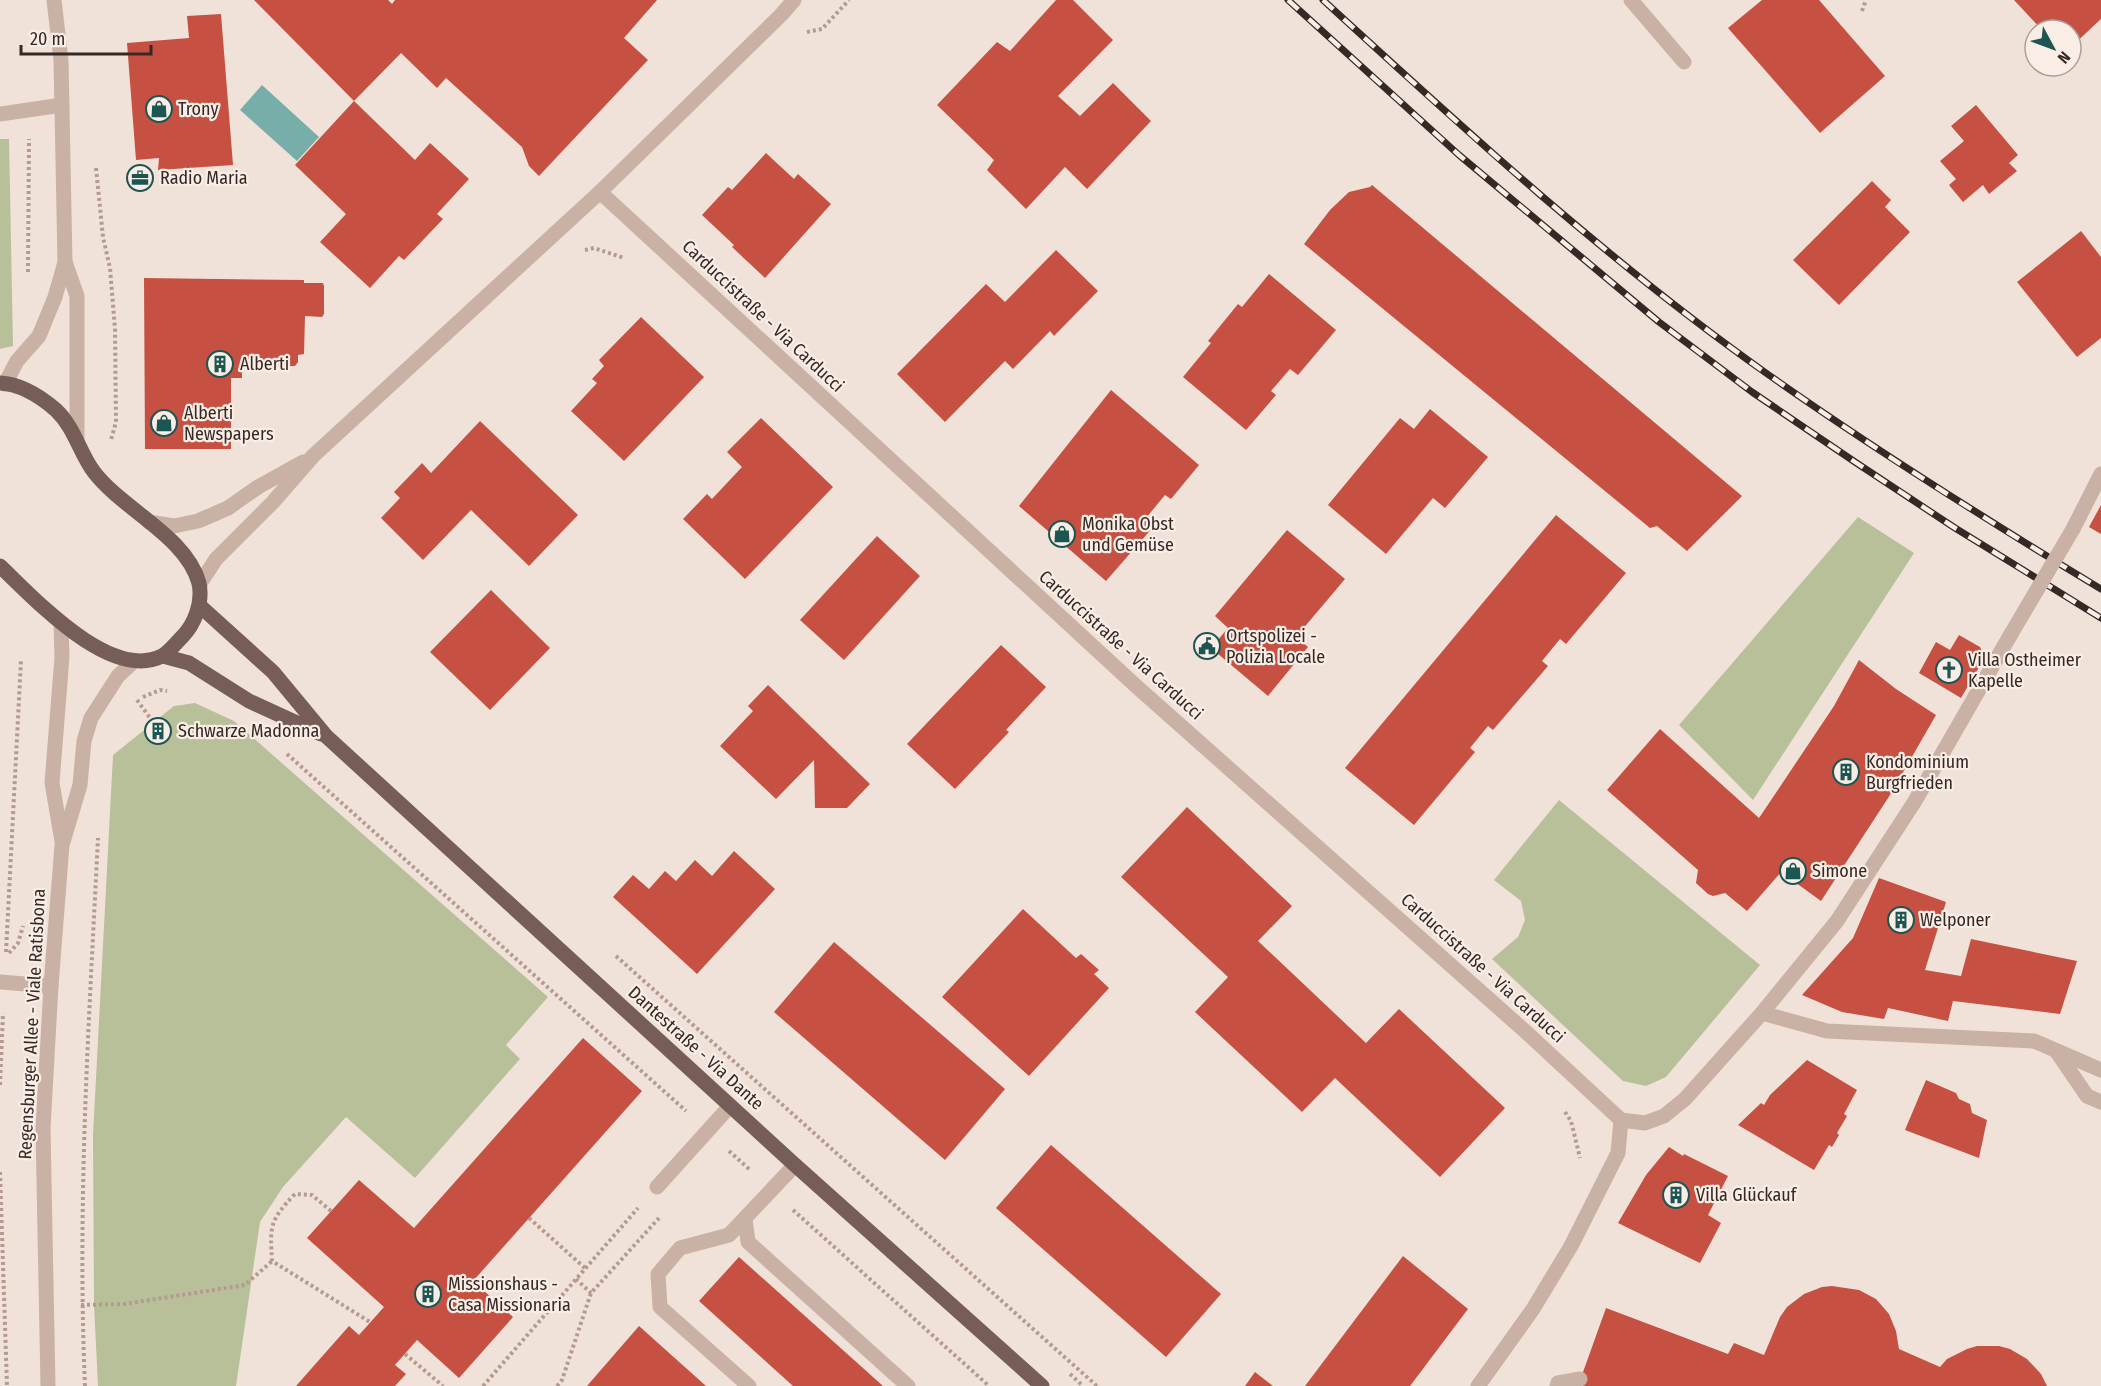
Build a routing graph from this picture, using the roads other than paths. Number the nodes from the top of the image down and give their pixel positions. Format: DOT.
graph roads {
  1 [pos="54,0"];
  2 [pos="794,0"];
  3 [pos="1631,0"];
  4 [pos="1684,62"];
  5 [pos="62,105"];
  6 [pos="0,114"];
  7 [pos="600,192"];
  8 [pos="65,261"];
  9 [pos="3,383"];
  10 [pos="77,438"];
  11 [pos="313,456"];
  12 [pos="2101,474"];
  13 [pos="149,522"];
  14 [pos="0,566"];
  15 [pos="199,585"];
  16 [pos="200,606"];
  17 [pos="61,623"];
  18 [pos="163,656"];
  19 [pos="133,662"];
  20 [pos="326,736"];
  21 [pos="63,845"];
  22 [pos="0,982"];
  23 [pos="51,986"];
  24 [pos="1762,1013"];
  25 [pos="2055,1050"];
  26 [pos="2101,1070"];
  27 [pos="2101,1102"];
  28 [pos="730,1106"];
  29 [pos="1621,1120"];
  30 [pos="795,1165"];
  31 [pos="657,1187"];
  32 [pos="745,1220"];
  33 [pos="1580,1379"];
  34 [pos="48,1386"];
  35 [pos="749,1386"];
  36 [pos="908,1386"];
  37 [pos="1042,1386"];
  38 [pos="1478,1386"];
  39 [pos="1557,1386"];
  1 -- 5 [label="street"];
  2 -- 7 [label="street"];
  3 -- 4 [label="street"];
  5 -- 6 [label="street"];
  5 -- 8 [label="street"];
  7 -- 11 [label="street"];
  7 -- 29 [label="street, Carduccistraße - Via Carducci"];
  8 -- 9 [label="street"];
  8 -- 10 [label="street"];
  9 -- 10 [label="main road"];
  10 -- 13 [label="main road"];
  11 -- 13 [label="street"];
  11 -- 15 [label="street"];
  12 -- 24 [label="street, bridge"];
  13 -- 15 [label="main road"];
  14 -- 17 [label="main road"];
  15 -- 16 [label="main road"];
  16 -- 18 [label="main road"];
  16 -- 20 [label="main road, Dantestraße - Via Dante"];
  17 -- 19 [label="main road"];
  17 -- 21 [label="street, Regensburger Allee - Viale Ratisbona"];
  18 -- 19 [label="main road, Dantestraße - Via Dante"];
  18 -- 20 [label="main road, Dantestraße - Via Dante"];
  19 -- 21 [label="street, Regensburger Allee - Viale Ratisbona"];
  20 -- 28 [label="main road, Dantestraße - Via Dante"];
  21 -- 23 [label="street, Regensburger Allee - Viale Ratisbona"];
  22 -- 23 [label="street"];
  23 -- 34 [label="street, Regensburger Allee - Viale Ratisbona"];
  24 -- 25 [label="street"];
  24 -- 29 [label="street"];
  25 -- 26 [label="street"];
  25 -- 27 [label="street"];
  28 -- 30 [label="main road, Dantestraße - Via Dante"];
  28 -- 31 [label="street"];
  29 -- 38 [label="street"];
  30 -- 32 [label="street"];
  30 -- 37 [label="main road, Dantestraße - Via Dante"];
  32 -- 35 [label="street"];
  32 -- 36 [label="street"];
  33 -- 39 [label="street"];
}
